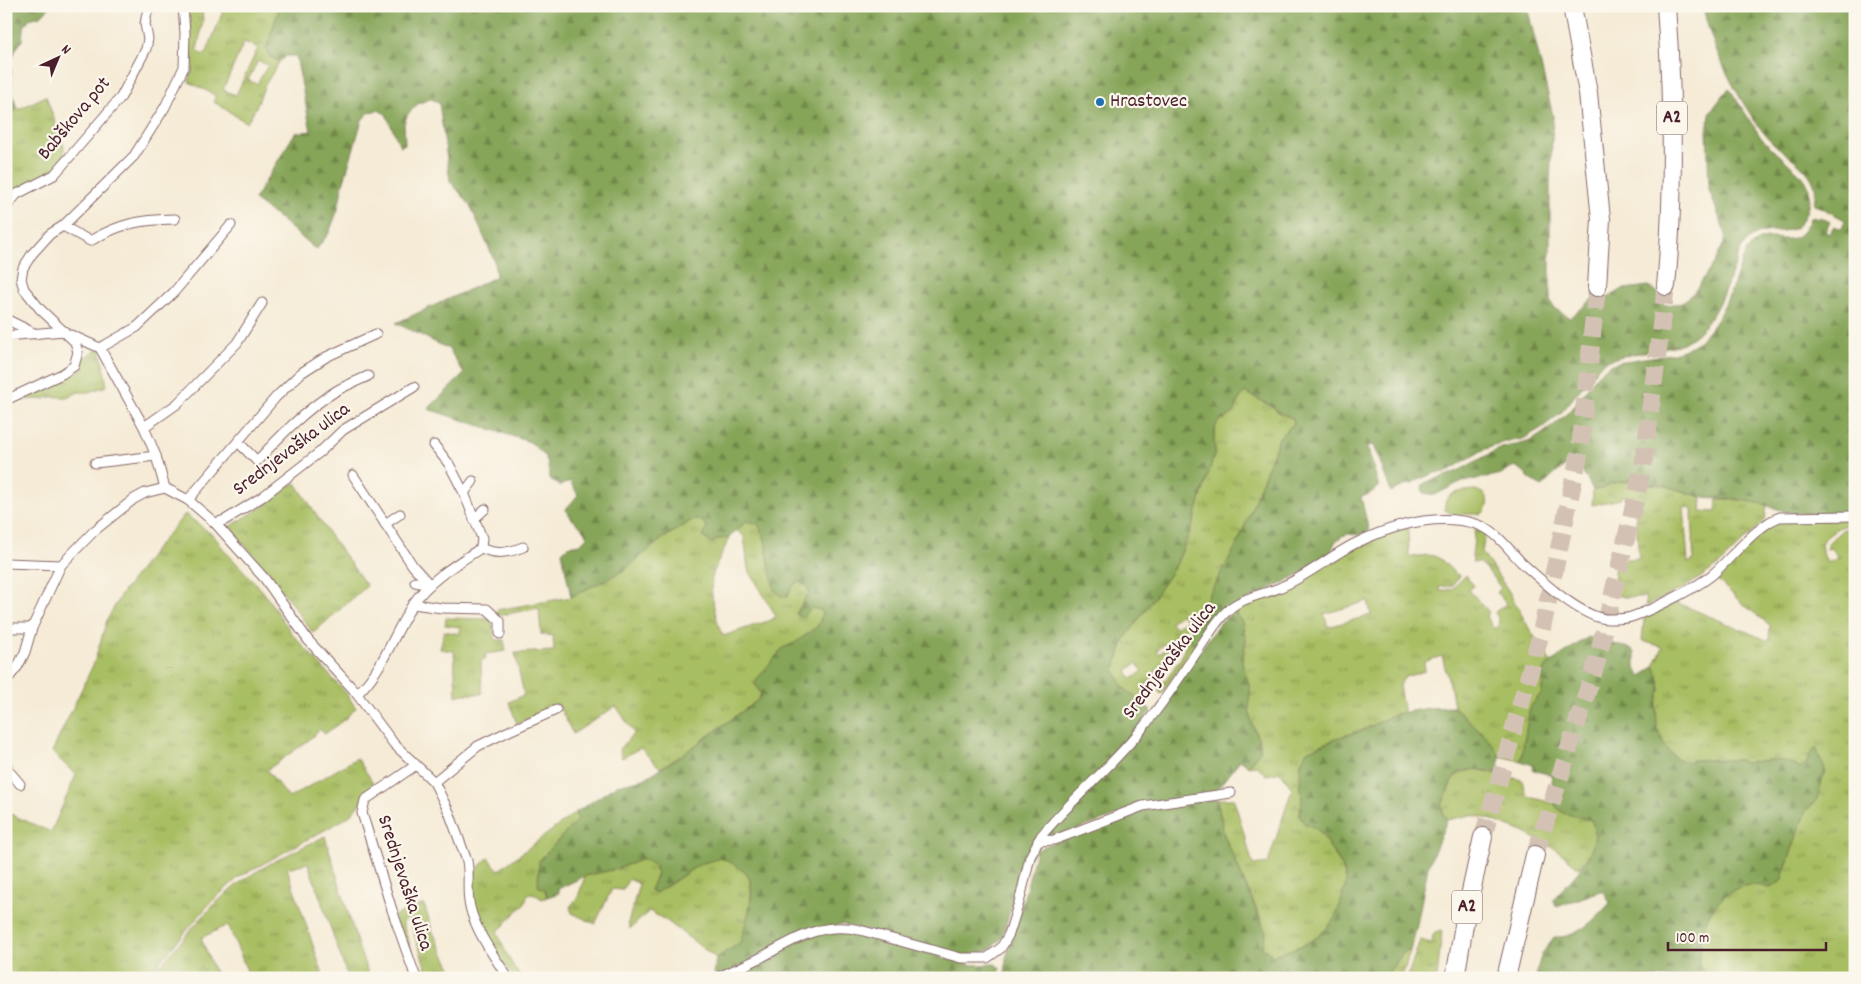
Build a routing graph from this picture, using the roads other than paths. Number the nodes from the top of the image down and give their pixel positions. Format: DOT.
graph roads {
  1 [pos="150,6"];
  2 [pos="182,6"];
  3 [pos="1572,6"];
  4 [pos="1666,6"];
  5 [pos="6,207"];
  6 [pos="175,219"];
  7 [pos="63,226"];
  8 [pos="230,226"];
  9 [pos="1666,286"];
  10 [pos="1598,287"];
  11 [pos="262,303"];
  12 [pos="6,319"];
  13 [pos="64,331"];
  14 [pos="36,334"];
  15 [pos="376,334"];
  16 [pos="6,336"];
  17 [pos="100,348"];
  18 [pos="368,376"];
  19 [pos="414,387"];
  20 [pos="6,400"];
  21 [pos="144,427"];
  22 [pos="238,442"];
  23 [pos="434,445"];
  24 [pos="156,456"];
  25 [pos="95,463"];
  26 [pos="353,475"];
  27 [pos="473,481"];
  28 [pos="165,488"];
  29 [pos="464,493"];
  30 [pos="188,500"];
  31 [pos="485,509"];
  32 [pos="400,514"];
  33 [pos="1855,516"];
  34 [pos="474,519"];
  35 [pos="215,523"];
  36 [pos="385,524"];
  37 [pos="523,546"];
  38 [pos="481,548"];
  39 [pos="6,563"];
  40 [pos="61,565"];
  41 [pos="415,582"];
  42 [pos="430,585"];
  43 [pos="413,604"];
  44 [pos="6,628"];
  45 [pos="32,628"];
  46 [pos="500,634"];
  47 [pos="6,681"];
  48 [pos="357,694"];
  49 [pos="556,710"];
  50 [pos="6,764"];
  51 [pos="416,765"];
  52 [pos="434,782"];
  53 [pos="20,784"];
  54 [pos="1231,793"];
  55 [pos="1483,837"];
  56 [pos="1038,841"];
  57 [pos="1535,855"];
  58 [pos="416,978"];
  59 [pos="508,978"];
  60 [pos="718,978"];
  61 [pos="1455,978"];
  62 [pos="1506,978"];
  1 -- 5 [label="street, Babškova pot"];
  2 -- 7 [label="street"];
  3 -- 10 [label="highway"];
  4 -- 9 [label="highway, A2"];
  6 -- 7 [label="street"];
  7 -- 13 [label="street"];
  8 -- 17 [label="street"];
  11 -- 21 [label="street"];
  12 -- 14 [label="street"];
  13 -- 14 [label="street"];
  13 -- 17 [label="street"];
  13 -- 20 [label="street"];
  14 -- 16 [label="street"];
  15 -- 22 [label="street, Srednjevaška ulica"];
  17 -- 21 [label="street"];
  18 -- 22 [label="street, Srednjevaška ulica"];
  19 -- 35 [label="street, Srednjevaška ulica"];
  21 -- 24 [label="street"];
  22 -- 30 [label="street, Srednjevaška ulica"];
  23 -- 29 [label="street"];
  24 -- 25 [label="street"];
  24 -- 28 [label="street"];
  26 -- 36 [label="street"];
  27 -- 29 [label="street"];
  28 -- 30 [label="street"];
  28 -- 40 [label="street"];
  29 -- 34 [label="street"];
  30 -- 35 [label="street"];
  31 -- 34 [label="street"];
  32 -- 36 [label="street"];
  33 -- 56 [label="street, Srednjevaška ulica"];
  34 -- 38 [label="street"];
  35 -- 48 [label="street"];
  36 -- 42 [label="street"];
  37 -- 38 [label="street"];
  38 -- 42 [label="street"];
  39 -- 40 [label="street"];
  40 -- 45 [label="street"];
  41 -- 42 [label="street"];
  42 -- 43 [label="street"];
  43 -- 46 [label="street"];
  43 -- 48 [label="street"];
  44 -- 45 [label="street"];
  45 -- 47 [label="street"];
  48 -- 51 [label="street"];
  49 -- 52 [label="street"];
  50 -- 53 [label="street"];
  51 -- 52 [label="street"];
  51 -- 58 [label="street, Srednjevaška ulica"];
  52 -- 59 [label="street"];
  54 -- 56 [label="street"];
  55 -- 61 [label="highway, A2"];
  56 -- 60 [label="street, Srednjevaška ulica"];
  57 -- 62 [label="highway"];
}
